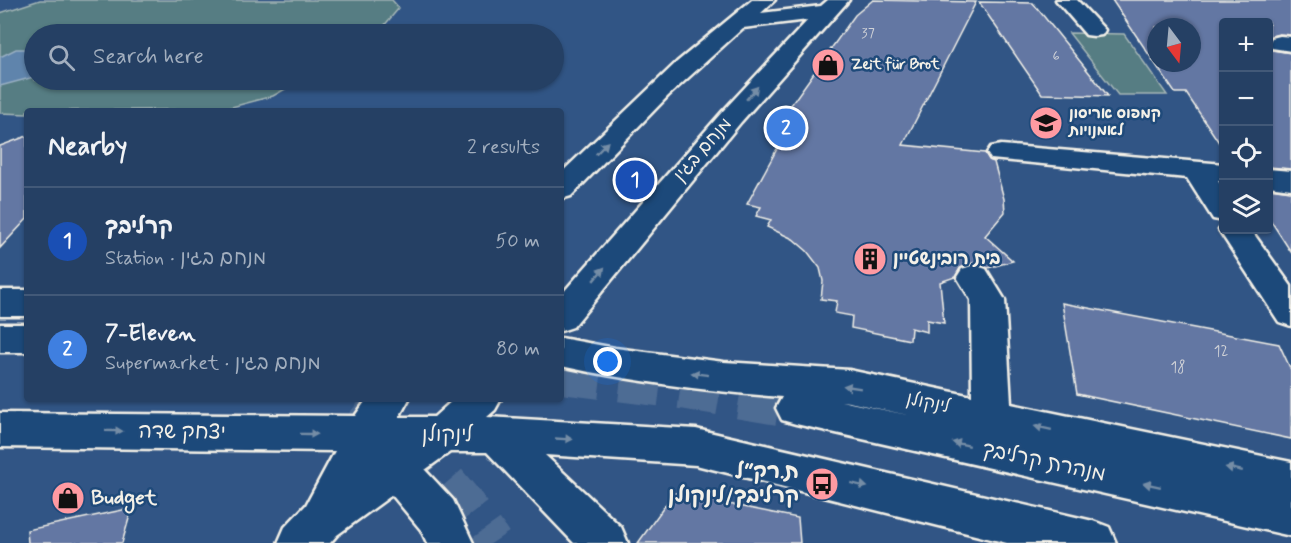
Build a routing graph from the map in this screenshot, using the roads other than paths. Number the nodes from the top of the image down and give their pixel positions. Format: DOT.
graph roads {
  1 [pos="765,0"];
  2 [pos="1066,0"];
  3 [pos="833,6"];
  4 [pos="736,22"];
  5 [pos="1094,30"];
  6 [pos="1001,153"];
  7 [pos="1210,171"];
  8 [pos="1273,178"];
  9 [pos="1291,180"];
  10 [pos="564,187"];
  11 [pos="1219,197"];
  12 [pos="1238,234"];
  13 [pos="974,277"];
  14 [pos="0,303"];
  15 [pos="24,303"];
  16 [pos="1291,313"];
  17 [pos="564,314"];
  18 [pos="0,338"];
  19 [pos="24,338"];
  20 [pos="564,353"];
  21 [pos="387,402"];
  22 [pos="796,408"];
  23 [pos="489,417"];
  24 [pos="992,417"];
  25 [pos="0,430"];
  26 [pos="365,435"];
  27 [pos="442,435"];
  28 [pos="398,467"];
  29 [pos="1291,481"];
  30 [pos="1291,516"];
  31 [pos="311,532"];
  32 [pos="450,543"];
  33 [pos="605,543"];
  34 [pos="1093,543"];
  1 -- 4 [label="street"];
  2 -- 5 [label="street"];
  3 -- 4 [label="street, מנחם בגין"];
  17 -- 3 [label="street, מנחם בגין, one-way"];
  10 -- 4 [label="street, one-way"];
  6 -- 7 [label="street"];
  7 -- 11 [label="street"];
  8 -- 9 [label="street"];
  12 -- 16 [label="street"];
  13 -- 24 [label="street"];
  14 -- 15 [label="street"];
  18 -- 19 [label="street"];
  24 -- 20 [label="street, לינקולן, one-way"];
  21 -- 26 [label="street"];
  30 -- 22 [label="street, מנהרת קרליבך, one-way"];
  23 -- 27 [label="street, לינקולן"];
  23 -- 33 [label="street"];
  23 -- 34 [label="street, לינקולן, one-way"];
  29 -- 24 [label="street, לינקולן, one-way"];
  25 -- 26 [label="street, יצחק שדה, one-way"];
  26 -- 27 [label="street, לינקולן"];
  26 -- 28 [label="street"];
  26 -- 31 [label="street"];
  27 -- 28 [label="street"];
  28 -- 31 [label="street"];
  28 -- 32 [label="street"];
}
